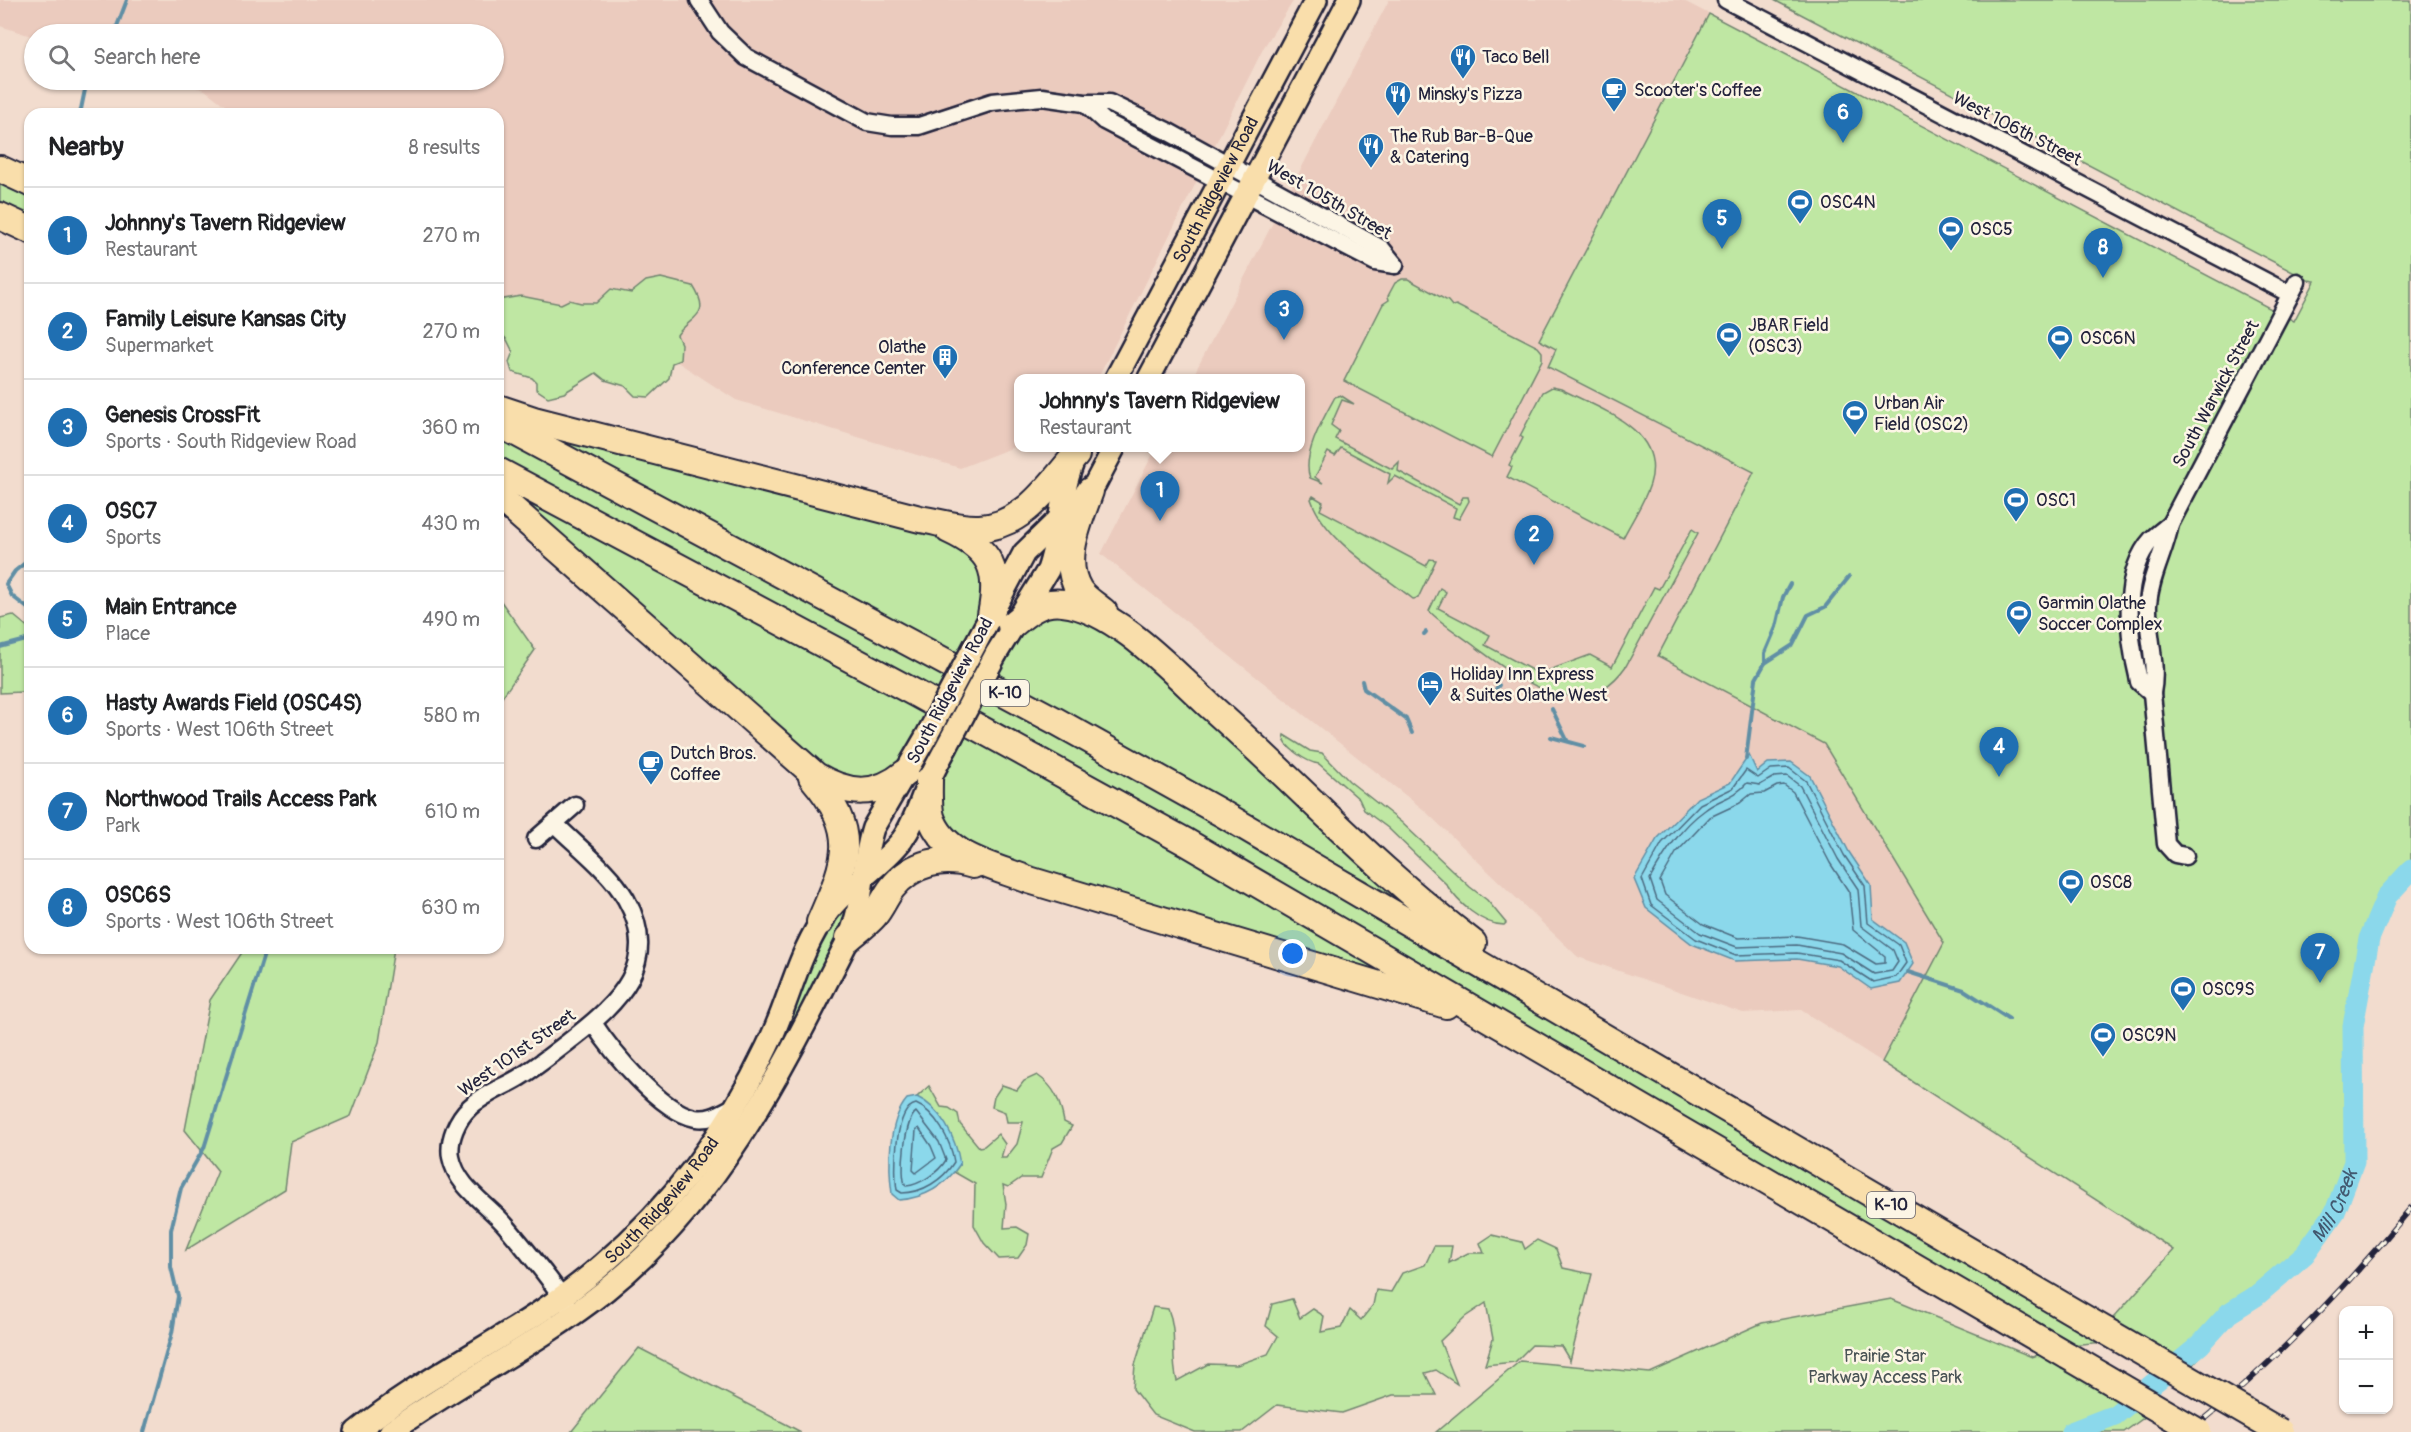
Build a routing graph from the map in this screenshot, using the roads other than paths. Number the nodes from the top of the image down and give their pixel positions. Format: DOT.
graph roads {
  1 [pos="699,0"];
  2 [pos="1316,0"];
  3 [pos="1348,0"];
  4 [pos="1726,0"];
  5 [pos="0,169"];
  6 [pos="1223,173"];
  7 [pos="24,180"];
  8 [pos="1250,188"];
  9 [pos="0,216"];
  10 [pos="24,227"];
  11 [pos="2293,288"];
  12 [pos="1118,374"];
  13 [pos="1151,374"];
  14 [pos="504,410"];
  15 [pos="504,426"];
  16 [pos="1076,452"];
  17 [pos="1077,452"];
  18 [pos="1112,452"];
  19 [pos="504,474"];
  20 [pos="1090,490"];
  21 [pos="504,501"];
  22 [pos="920,519"];
  23 [pos="1059,519"];
  24 [pos="1001,621"];
  25 [pos="1111,622"];
  26 [pos="795,759"];
  27 [pos="917,777"];
  28 [pos="575,805"];
  29 [pos="555,824"];
  30 [pos="536,839"];
  31 [pos="2185,856"];
  32 [pos="864,876"];
  33 [pos="1029,880"];
  34 [pos="820,922"];
  35 [pos="849,938"];
  36 [pos="1504,977"];
  37 [pos="593,1023"];
  38 [pos="1503,1025"];
  39 [pos="735,1106"];
  40 [pos="695,1118"];
  41 [pos="723,1126"];
  42 [pos="707,1150"];
  43 [pos="732,1151"];
  44 [pos="568,1306"];
  45 [pos="356,1432"];
  46 [pos="390,1432"];
  47 [pos="2198,1432"];
  48 [pos="2280,1432"];
  1 -- 6 [label="street, West 105th Street"];
  2 -- 6 [label="main road, South Ridgeview Road"];
  3 -- 8 [label="main road, South Ridgeview Road"];
  4 -- 11 [label="street, West 106th Street"];
  5 -- 7 [label="highway"];
  6 -- 8 [label="street, West 105th Street"];
  6 -- 12 [label="main road, South Ridgeview Road"];
  8 -- 8 [label="street, West 105th Street"];
  8 -- 13 [label="main road, South Ridgeview Road"];
  9 -- 10 [label="highway"];
  11 -- 31 [label="street, South Warwick Street"];
  14 -- 22 [label="highway"];
  15 -- 36 [label="highway, K-10"];
  16 -- 22 [label="highway"];
  17 -- 23 [label="main road, South Ridgeview Road"];
  18 -- 20 [label="main road, South Ridgeview Road"];
  19 -- 38 [label="highway, K-10"];
  20 -- 23 [label="main road, South Ridgeview Road"];
  20 -- 25 [label="highway"];
  21 -- 26 [label="highway"];
  22 -- 24 [label="highway"];
  23 -- 24 [label="main road, South Ridgeview Road"];
  23 -- 24 [label="main road, South Ridgeview Road"];
  24 -- 25 [label="highway"];
  24 -- 27 [label="main road, South Ridgeview Road, bridge"];
  24 -- 27 [label="main road, South Ridgeview Road, bridge"];
  25 -- 36 [label="highway"];
  26 -- 27 [label="highway"];
  26 -- 34 [label="highway"];
  27 -- 32 [label="main road, South Ridgeview Road"];
  27 -- 32 [label="main road, South Ridgeview Road"];
  27 -- 33 [label="highway"];
  28 -- 29 [label="street"];
  29 -- 30 [label="street"];
  29 -- 37 [label="street, West 101st Street"];
  32 -- 34 [label="main road, South Ridgeview Road"];
  32 -- 35 [label="main road, South Ridgeview Road"];
  33 -- 35 [label="highway"];
  33 -- 38 [label="highway"];
  34 -- 39 [label="main road, South Ridgeview Road"];
  35 -- 43 [label="main road, South Ridgeview Road"];
  36 -- 48 [label="highway, K-10, bridge"];
  37 -- 40 [label="street"];
  37 -- 44 [label="street, West 101st Street"];
  38 -- 47 [label="highway, K-10, bridge"];
  39 -- 40 [label="street"];
  39 -- 41 [label="main road, South Ridgeview Road"];
  40 -- 42 [label="street"];
  41 -- 42 [label="main road, South Ridgeview Road"];
  41 -- 43 [label="main road"];
  42 -- 44 [label="main road, South Ridgeview Road"];
  43 -- 44 [label="main road, South Ridgeview Road"];
  44 -- 45 [label="main road, South Ridgeview Road"];
  44 -- 46 [label="main road, South Ridgeview Road"];
}
